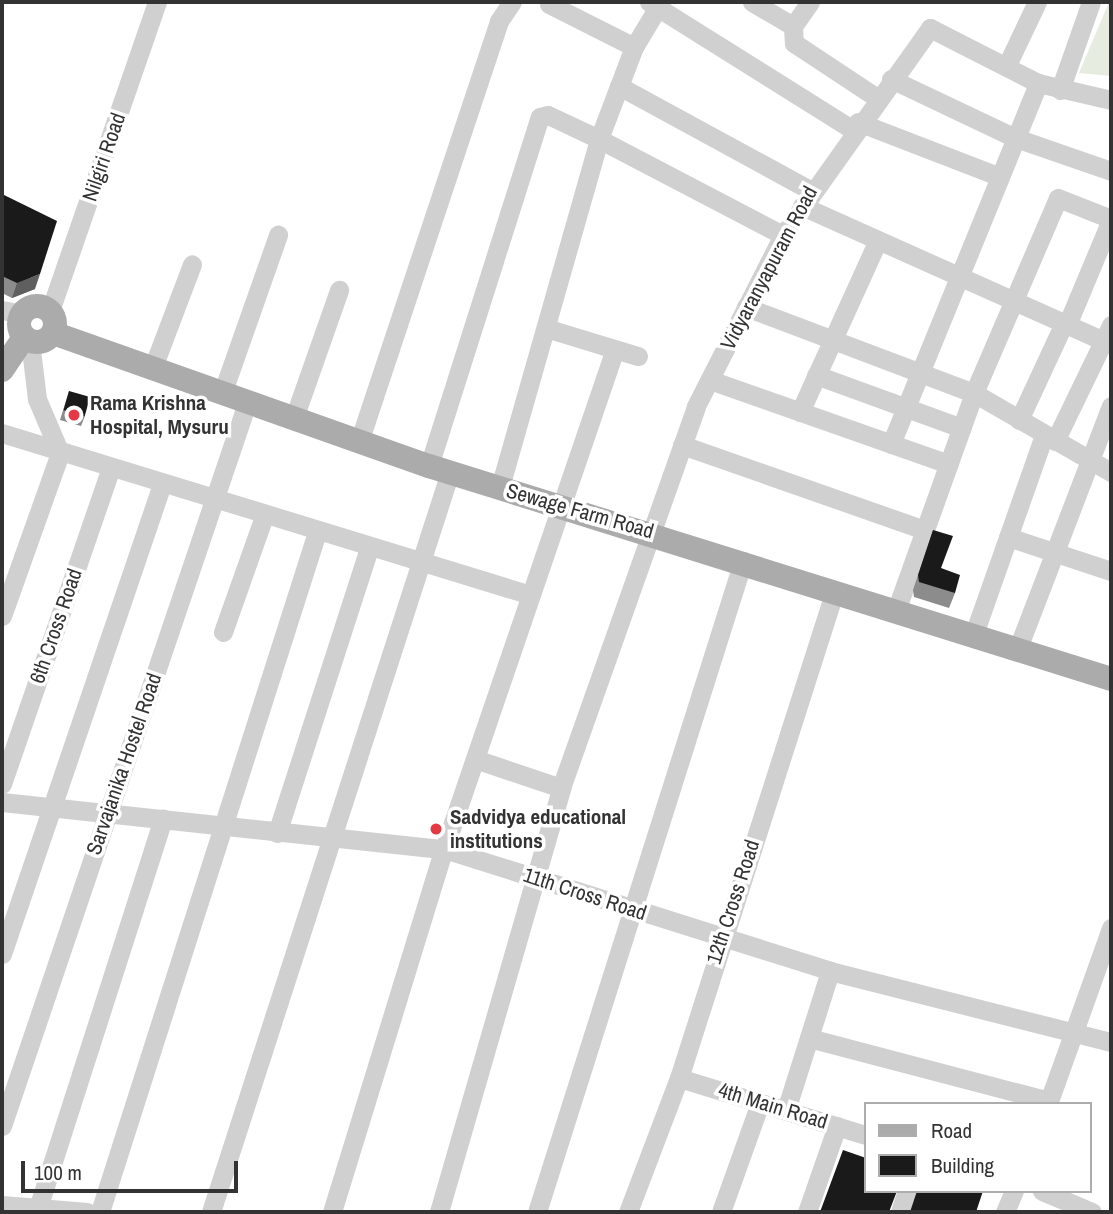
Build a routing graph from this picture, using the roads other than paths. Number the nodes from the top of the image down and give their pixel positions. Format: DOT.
graph roads {
  1 [pos="157,2"];
  2 [pos="512,2"];
  3 [pos="752,2"];
  4 [pos="810,2"];
  5 [pos="1038,2"];
  6 [pos="1091,2"];
  7 [pos="548,4"];
  8 [pos="656,4"];
  9 [pos="793,26"];
  10 [pos="634,47"];
  11 [pos="1008,63"];
  12 [pos="891,79"];
  13 [pos="1038,83"];
  14 [pos="619,86"];
  15 [pos="1060,90"];
  16 [pos="877,98"];
  17 [pos="1111,100"];
  18 [pos="855,126"];
  19 [pos="1013,137"];
  20 [pos="599,139"];
  21 [pos="1111,171"];
  22 [pos="998,176"];
  23 [pos="806,198"];
  24 [pos="1111,219"];
  25 [pos="783,234"];
  26 [pos="278,235"];
  27 [pos="877,242"];
  28 [pos="191,264"];
  29 [pos="958,277"];
  30 [pos="339,290"];
  31 [pos="1012,301"];
  32 [pos="746,307"];
  33 [pos="52,322"];
  34 [pos="1065,324"];
  35 [pos="20,326"];
  36 [pos="550,329"];
  37 [pos="832,337"];
  38 [pos="1108,337"];
  39 [pos="615,349"];
  40 [pos="638,356"];
  41 [pos="2,370"];
  42 [pos="152,370"];
  43 [pos="920,372"];
  44 [pos="816,375"];
  45 [pos="710,380"];
  46 [pos="974,393"];
  47 [pos="222,394"];
  48 [pos="247,403"];
  49 [pos="1111,406"];
  50 [pos="905,408"];
  51 [pos="800,412"];
  52 [pos="294,418"];
  53 [pos="1019,420"];
  54 [pos="962,428"];
  55 [pos="2,433"];
  56 [pos="1049,438"];
  57 [pos="359,442"];
  58 [pos="891,444"];
  59 [pos="682,445"];
  60 [pos="60,453"];
  61 [pos="1086,460"];
  62 [pos="949,464"];
  63 [pos="111,468"];
  64 [pos="439,469"];
  65 [pos="1111,472"];
  66 [pos="162,485"];
  67 [pos="500,487"];
  68 [pos="214,502"];
  69 [pos="562,506"];
  70 [pos="264,516"];
  71 [pos="925,530"];
  72 [pos="652,531"];
  73 [pos="317,532"];
  74 [pos="30,535"];
  75 [pos="1008,537"];
  76 [pos="369,548"];
  77 [pos="1052,551"];
  78 [pos="743,561"];
  79 [pos="420,563"];
  80 [pos="2,569"];
  81 [pos="1111,571"];
  82 [pos="835,590"];
  83 [pos="531,595"];
  84 [pos="897,608"];
  85 [pos="2,616"];
  86 [pos="223,632"];
  87 [pos="974,634"];
  88 [pos="1018,648"];
  89 [pos="1111,679"];
  90 [pos="475,759"];
  91 [pos="2,784"];
  92 [pos="561,788"];
  93 [pos="2,802"];
  94 [pos="51,808"];
  95 [pos="107,816"];
  96 [pos="163,819"];
  97 [pos="224,827"];
  98 [pos="277,834"];
  99 [pos="331,840"];
  100 [pos="444,849"];
  101 [pos="532,876"];
  102 [pos="633,910"];
  103 [pos="1111,928"];
  104 [pos="720,939"];
  105 [pos="2,954"];
  106 [pos="830,971"];
  107 [pos="1076,1030"];
  108 [pos="809,1038"];
  109 [pos="1111,1042"];
  110 [pos="679,1078"];
  111 [pos="1048,1102"];
  112 [pos="760,1103"];
  113 [pos="786,1110"];
  114 [pos="2,1126"];
  115 [pos="837,1126"];
  116 [pos="864,1134"];
  117 [pos="906,1193"];
  118 [pos="1013,1193"];
  119 [pos="1047,1193"];
  120 [pos="2,1205"];
  121 [pos="38,1208"];
  122 [pos="87,1212"];
  123 [pos="100,1212"];
  124 [pos="211,1212"];
  125 [pos="332,1212"];
  126 [pos="439,1212"];
  127 [pos="537,1212"];
  128 [pos="628,1212"];
  129 [pos="720,1212"];
  130 [pos="807,1212"];
  131 [pos="900,1212"];
  132 [pos="1005,1212"];
  133 [pos="1092,1212"];
  1 -- 33 [label="street, Nilgiri Road"];
  2 -- 57 [label="street"];
  3 -- 9 [label="street"];
  4 -- 9 [label="street"];
  5 -- 11 [label="street"];
  6 -- 15 [label="street"];
  7 -- 10 [label="street"];
  8 -- 10 [label="street"];
  8 -- 18 [label="street"];
  9 -- 16 [label="street"];
  10 -- 14 [label="street"];
  11 -- 12 [label="street, Vidyaranyapuram Road"];
  11 -- 13 [label="street"];
  12 -- 16 [label="street, Vidyaranyapuram Road"];
  12 -- 19 [label="street"];
  13 -- 15 [label="street"];
  13 -- 19 [label="street"];
  14 -- 20 [label="street"];
  14 -- 23 [label="street"];
  15 -- 17 [label="street"];
  16 -- 18 [label="street, Vidyaranyapuram Road"];
  18 -- 22 [label="street"];
  18 -- 23 [label="street, Vidyaranyapuram Road"];
  19 -- 21 [label="street"];
  19 -- 22 [label="street"];
  20 -- 25 [label="street"];
  20 -- 36 [label="street"];
  20 -- 64 [label="street"];
  22 -- 29 [label="street"];
  23 -- 25 [label="street, Vidyaranyapuram Road"];
  23 -- 27 [label="street"];
  24 -- 31 [label="street"];
  24 -- 34 [label="street"];
  25 -- 32 [label="street, Vidyaranyapuram Road"];
  26 -- 47 [label="street"];
  27 -- 29 [label="street"];
  27 -- 37 [label="street"];
  28 -- 42 [label="street"];
  29 -- 31 [label="street"];
  29 -- 43 [label="street"];
  30 -- 52 [label="street"];
  31 -- 34 [label="street"];
  31 -- 46 [label="street"];
  32 -- 37 [label="street"];
  32 -- 45 [label="street, Vidyaranyapuram Road"];
  33 -- 35 [label="main road"];
  33 -- 35 [label="main road"];
  33 -- 42 [label="main road, Sewage Farm Road"];
  34 -- 38 [label="street"];
  34 -- 53 [label="street"];
  35 -- 41 [label="main road"];
  35 -- 60 [label="street"];
  36 -- 39 [label="street"];
  36 -- 67 [label="street"];
  37 -- 43 [label="street"];
  37 -- 44 [label="street"];
  38 -- 56 [label="street"];
  39 -- 40 [label="street"];
  39 -- 69 [label="street"];
  42 -- 47 [label="main road, Sewage Farm Road"];
  43 -- 46 [label="street"];
  43 -- 50 [label="street"];
  44 -- 50 [label="street"];
  44 -- 51 [label="street"];
  45 -- 51 [label="street"];
  45 -- 59 [label="street, Vidyaranyapuram Road"];
  46 -- 53 [label="street"];
  46 -- 54 [label="street"];
  47 -- 48 [label="main road, Sewage Farm Road"];
  48 -- 52 [label="main road, Sewage Farm Road"];
  48 -- 68 [label="street, Sarvajanika Hostel Road"];
  49 -- 61 [label="street"];
  50 -- 54 [label="street"];
  50 -- 58 [label="street"];
  51 -- 58 [label="street"];
  52 -- 57 [label="main road, Sewage Farm Road"];
  53 -- 56 [label="street"];
  54 -- 62 [label="street"];
  55 -- 60 [label="street"];
  56 -- 61 [label="street"];
  56 -- 75 [label="street"];
  57 -- 64 [label="main road, Sewage Farm Road"];
  58 -- 62 [label="street"];
  59 -- 71 [label="street"];
  59 -- 72 [label="street, Vidyaranyapuram Road"];
  60 -- 63 [label="street"];
  60 -- 74 [label="street"];
  61 -- 65 [label="street"];
  61 -- 77 [label="street"];
  62 -- 71 [label="street"];
  63 -- 66 [label="street"];
  63 -- 91 [label="street, 6th Cross Road"];
  64 -- 67 [label="main road, Sewage Farm Road"];
  64 -- 79 [label="street"];
  66 -- 68 [label="street"];
  66 -- 94 [label="street"];
  67 -- 69 [label="main road, Sewage Farm Road"];
  68 -- 70 [label="street"];
  68 -- 95 [label="street, Sarvajanika Hostel Road"];
  69 -- 72 [label="main road, Sewage Farm Road"];
  69 -- 83 [label="street"];
  70 -- 73 [label="street"];
  70 -- 86 [label="street"];
  71 -- 84 [label="street"];
  72 -- 78 [label="main road, Sewage Farm Road"];
  72 -- 92 [label="street, Vidyaranyapuram Road"];
  73 -- 76 [label="street"];
  73 -- 97 [label="street"];
  74 -- 80 [label="street"];
  74 -- 85 [label="street"];
  75 -- 77 [label="street"];
  75 -- 87 [label="street"];
  76 -- 79 [label="street"];
  76 -- 98 [label="street"];
  77 -- 81 [label="street"];
  77 -- 88 [label="street"];
  78 -- 82 [label="main road, Sewage Farm Road"];
  78 -- 102 [label="street"];
  79 -- 83 [label="street"];
  79 -- 99 [label="street"];
  82 -- 84 [label="main road, Sewage Farm Road"];
  82 -- 104 [label="street, 12th Cross Road"];
  83 -- 90 [label="street"];
  84 -- 87 [label="main road, Sewage Farm Road"];
  87 -- 88 [label="main road, Sewage Farm Road"];
  88 -- 89 [label="main road, Sewage Farm Road"];
  90 -- 92 [label="street"];
  90 -- 100 [label="street"];
  92 -- 101 [label="street, Vidyaranyapuram Road"];
  93 -- 94 [label="street, 11th Cross Road"];
  94 -- 95 [label="street, 11th Cross Road"];
  94 -- 105 [label="street"];
  95 -- 96 [label="street, 11th Cross Road"];
  95 -- 114 [label="street, Sarvajanika Hostel Road"];
  96 -- 97 [label="street, 11th Cross Road"];
  96 -- 121 [label="street"];
  97 -- 98 [label="street, 11th Cross Road"];
  97 -- 123 [label="street"];
  98 -- 99 [label="street, 11th Cross Road"];
  99 -- 100 [label="street, 11th Cross Road"];
  99 -- 124 [label="street"];
  100 -- 101 [label="street, 11th Cross Road"];
  100 -- 125 [label="street"];
  101 -- 102 [label="street, 11th Cross Road"];
  101 -- 126 [label="street, Vidyaranyapuram Road"];
  102 -- 104 [label="street, 11th Cross Road"];
  102 -- 127 [label="street"];
  103 -- 107 [label="street"];
  104 -- 106 [label="street, 11th Cross Road"];
  104 -- 110 [label="street, 12th Cross Road"];
  106 -- 107 [label="street, 11th Cross Road"];
  106 -- 108 [label="street"];
  107 -- 109 [label="street, 11th Cross Road"];
  107 -- 111 [label="street"];
  108 -- 111 [label="street"];
  108 -- 113 [label="street"];
  110 -- 112 [label="street, 4th Main Road"];
  110 -- 128 [label="street, 12th Cross Road"];
  112 -- 113 [label="street, 4th Main Road"];
  112 -- 129 [label="street"];
  113 -- 115 [label="street, 4th Main Road"];
  115 -- 116 [label="street, 4th Main Road"];
  115 -- 130 [label="street"];
  117 -- 131 [label="street"];
  118 -- 132 [label="street"];
  119 -- 133 [label="street"];
  120 -- 121 [label="street"];
  121 -- 122 [label="street"];
}
